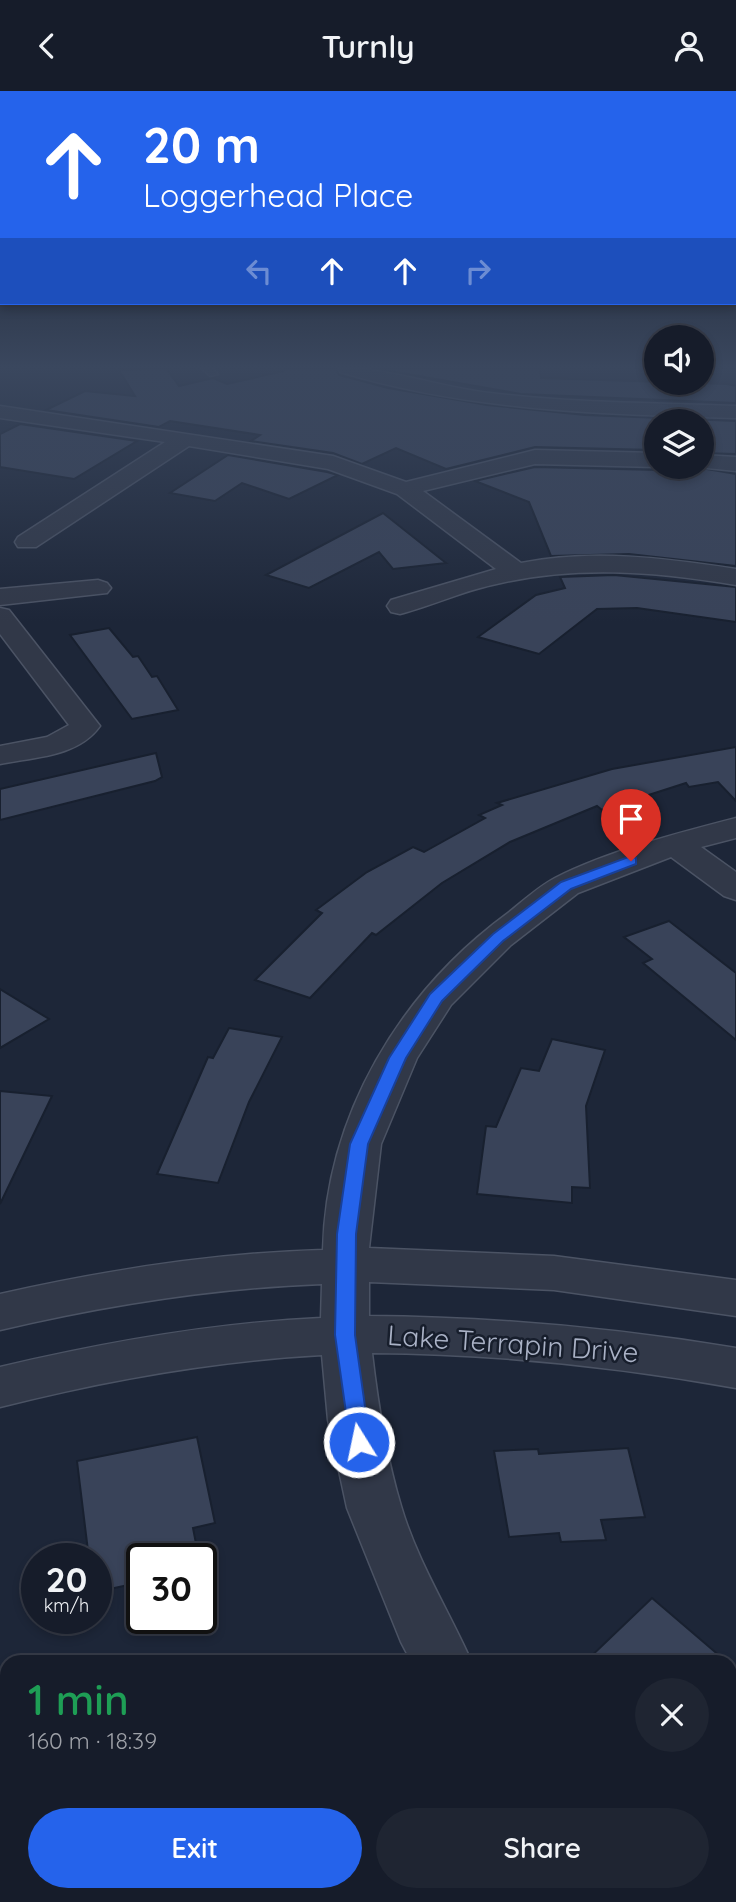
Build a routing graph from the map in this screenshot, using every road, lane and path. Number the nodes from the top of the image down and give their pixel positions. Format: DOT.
graph roads {
  1 [pos="164,453"];
  2 [pos="271,453"];
  3 [pos="644,460"];
  4 [pos="714,463"];
  5 [pos="736,464"];
  6 [pos="405,489"];
  7 [pos="27,542"];
  8 [pos="514,570"];
  9 [pos="736,577"];
  10 [pos="98,588"];
  11 [pos="0,597"];
  12 [pos="400,606"];
  13 [pos="0,616"];
  14 [pos="11,649"];
  15 [pos="0,755"];
  16 [pos="736,828"];
  17 [pos="675,844"];
  18 [pos="736,889"];
  19 [pos="346,1267"];
  20 [pos="736,1298"];
  21 [pos="0,1312"];
  22 [pos="345,1335"];
  23 [pos="736,1368"];
  24 [pos="0,1387"];
  25 [pos="439,1655"];
  1 -- 7 [label="street"];
  2 -- 6 [label="street"];
  3 -- 6 [label="street"];
  4 -- 5 [label="street"];
  6 -- 8 [label="street"];
  8 -- 9 [label="street"];
  8 -- 12 [label="street"];
  10 -- 11 [label="street"];
  13 -- 14 [label="street"];
  14 -- 15 [label="street"];
  16 -- 17 [label="street"];
  17 -- 18 [label="street"];
  17 -- 19 [label="street"];
  19 -- 20 [label="street"];
  19 -- 21 [label="street"];
  19 -- 22 [label="street"];
  22 -- 23 [label="street, Lake Terrapin Drive"];
  22 -- 24 [label="street, Lake Terrapin Drive"];
  22 -- 25 [label="street"];
}
